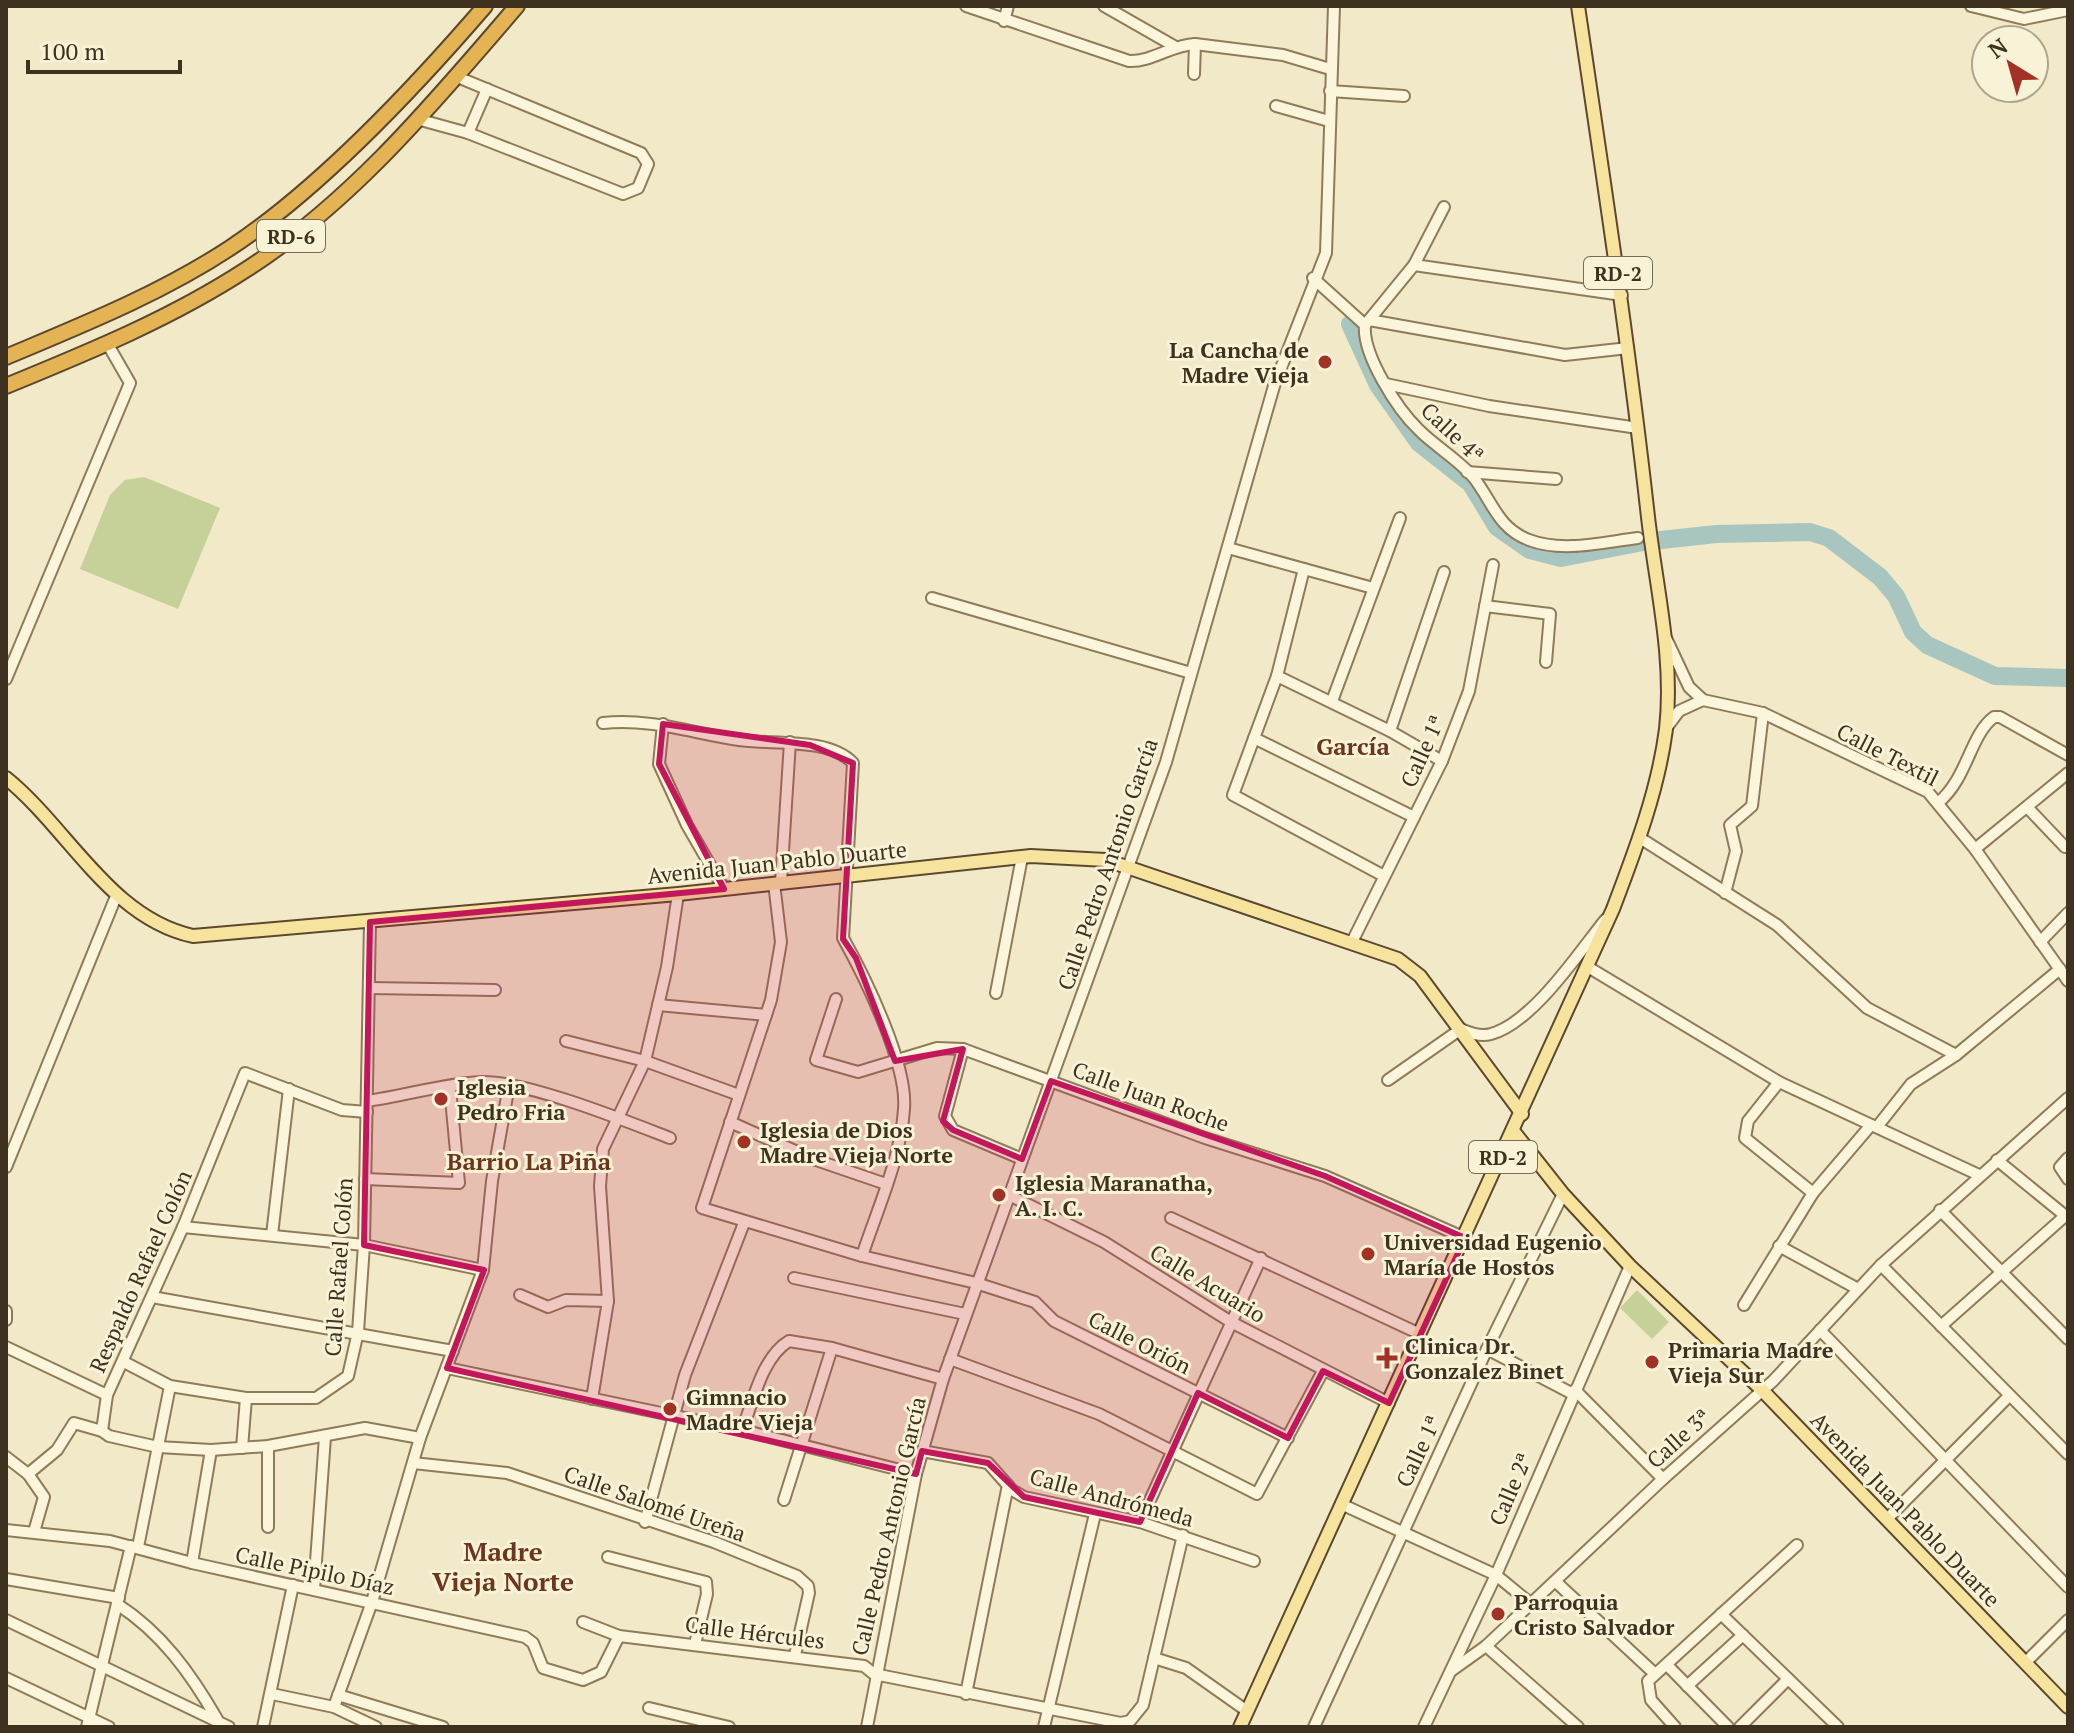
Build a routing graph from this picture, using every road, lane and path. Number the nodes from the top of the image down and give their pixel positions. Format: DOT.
graph roads {
  1 [pos="485,6"];
  2 [pos="517,6"];
  3 [pos="966,6"];
  4 [pos="1008,6"];
  5 [pos="1104,6"];
  6 [pos="1334,6"];
  7 [pos="1578,6"];
  8 [pos="1971,6"];
  9 [pos="2068,10"];
  10 [pos="1004,21"];
  11 [pos="1195,44"];
  12 [pos="1174,46"];
  13 [pos="1330,69"];
  14 [pos="1194,74"];
  15 [pos="455,76"];
  16 [pos="487,89"];
  17 [pos="1330,91"];
  18 [pos="1404,96"];
  19 [pos="1276,106"];
  20 [pos="417,119"];
  21 [pos="1329,121"];
  22 [pos="468,133"];
  23 [pos="1444,207"];
  24 [pos="1414,265"];
  25 [pos="1313,278"];
  26 [pos="1622,295"];
  27 [pos="1367,322"];
  28 [pos="107,343"];
  29 [pos="1628,348"];
  30 [pos="6,357"];
  31 [pos="1386,384"];
  32 [pos="6,386"];
  33 [pos="1638,428"];
  34 [pos="1467,472"];
  35 [pos="1556,479"];
  36 [pos="1400,518"];
  37 [pos="1644,539"];
  38 [pos="1228,548"];
  39 [pos="1493,565"];
  40 [pos="1304,569"];
  41 [pos="1444,572"];
  42 [pos="1373,588"];
  43 [pos="932,598"];
  44 [pos="1485,606"];
  45 [pos="1664,632"];
  46 [pos="1546,662"];
  47 [pos="1191,673"];
  48 [pos="1277,676"];
  49 [pos="6,679"];
  50 [pos="1703,700"];
  51 [pos="1332,701"];
  52 [pos="1763,713"];
  53 [pos="603,723"];
  54 [pos="663,724"];
  55 [pos="1665,729"];
  56 [pos="1390,731"];
  57 [pos="1254,738"];
  58 [pos="790,742"];
  59 [pos="2068,755"];
  60 [pos="1442,761"];
  61 [pos="2068,773"];
  62 [pos="6,778"];
  63 [pos="1939,802"];
  64 [pos="2027,807"];
  65 [pos="1414,817"];
  66 [pos="1640,838"];
  67 [pos="2065,847"];
  68 [pos="1975,849"];
  69 [pos="1022,857"];
  70 [pos="1129,867"];
  71 [pos="844,876"];
  72 [pos="1384,876"];
  73 [pos="778,882"];
  74 [pos="724,889"];
  75 [pos="1725,893"];
  76 [pos="117,894"];
  77 [pos="678,894"];
  78 [pos="1613,909"];
  79 [pos="2068,913"];
  80 [pos="370,922"];
  81 [pos="1352,942"];
  82 [pos="2040,942"];
  83 [pos="1588,967"];
  84 [pos="2060,969"];
  85 [pos="2068,981"];
  86 [pos="369,988"];
  87 [pos="495,990"];
  88 [pos="996,993"];
  89 [pos="836,999"];
  90 [pos="658,1005"];
  91 [pos="766,1015"];
  92 [pos="1461,1029"];
  93 [pos="566,1041"];
  94 [pos="963,1049"];
  95 [pos="1956,1055"];
  96 [pos="645,1061"];
  97 [pos="895,1061"];
  98 [pos="1388,1080"];
  99 [pos="1051,1081"];
  100 [pos="1779,1082"];
  101 [pos="509,1085"];
  102 [pos="450,1088"];
  103 [pos="289,1089"];
  104 [pos="739,1095"];
  105 [pos="2068,1098"];
  106 [pos="367,1106"];
  107 [pos="1522,1114"];
  108 [pos="621,1118"];
  109 [pos="730,1122"];
  110 [pos="1874,1126"];
  111 [pos="1514,1132"];
  112 [pos="670,1138"];
  113 [pos="2068,1158"];
  114 [pos="1022,1159"];
  115 [pos="1997,1160"];
  116 [pos="6,1167"];
  117 [pos="1979,1175"];
  118 [pos="365,1179"];
  119 [pos="2068,1179"];
  120 [pos="886,1184"];
  121 [pos="1813,1193"];
  122 [pos="1563,1194"];
  123 [pos="1009,1195"];
  124 [pos="1940,1210"];
  125 [pos="2067,1217"];
  126 [pos="1171,1218"];
  127 [pos="744,1223"];
  128 [pos="183,1227"];
  129 [pos="272,1235"];
  130 [pos="1465,1238"];
  131 [pos="364,1245"];
  132 [pos="1779,1246"];
  133 [pos="862,1256"];
  134 [pos="1261,1258"];
  135 [pos="1881,1265"];
  136 [pos="1630,1266"];
  137 [pos="483,1270"];
  138 [pos="2002,1274"];
  139 [pos="794,1278"];
  140 [pos="976,1283"];
  141 [pos="1858,1289"];
  142 [pos="520,1295"];
  143 [pos="152,1297"];
  144 [pos="608,1301"];
  145 [pos="1744,1305"];
  146 [pos="6,1311"];
  147 [pos="965,1314"];
  148 [pos="6,1320"];
  149 [pos="1231,1322"];
  150 [pos="1941,1326"];
  151 [pos="1820,1330"];
  152 [pos="358,1332"];
  153 [pos="1420,1334"];
  154 [pos="2068,1339"];
  155 [pos="6,1347"];
  156 [pos="832,1348"];
  157 [pos="1487,1349"];
  158 [pos="453,1351"];
  159 [pos="950,1359"];
  160 [pos="124,1362"];
  161 [pos="447,1368"];
  162 [pos="1323,1371"];
  163 [pos="943,1379"];
  164 [pos="170,1386"];
  165 [pos="1762,1390"];
  166 [pos="1574,1392"];
  167 [pos="1198,1393"];
  168 [pos="107,1395"];
  169 [pos="2009,1396"];
  170 [pos="246,1398"];
  171 [pos="592,1399"];
  172 [pos="1389,1403"];
  173 [pos="674,1415"];
  174 [pos="742,1430"];
  175 [pos="102,1431"];
  176 [pos="325,1437"];
  177 [pos="420,1438"];
  178 [pos="1288,1438"];
  179 [pos="268,1446"];
  180 [pos="798,1446"];
  181 [pos="158,1447"];
  182 [pos="242,1448"];
  183 [pos="211,1450"];
  184 [pos="922,1451"];
  185 [pos="1170,1451"];
  186 [pos="2068,1454"];
  187 [pos="6,1457"];
  188 [pos="1948,1461"];
  189 [pos="413,1463"];
  190 [pos="28,1474"];
  191 [pos="916,1474"];
  192 [pos="1663,1479"];
  193 [pos="1008,1485"];
  194 [pos="784,1500"];
  195 [pos="1341,1504"];
  196 [pos="1095,1514"];
  197 [pos="1888,1518"];
  198 [pos="645,1522"];
  199 [pos="1140,1522"];
  200 [pos="268,1527"];
  201 [pos="6,1530"];
  202 [pos="34,1532"];
  203 [pos="1402,1533"];
  204 [pos="1183,1535"];
  205 [pos="1797,1545"];
  206 [pos="135,1546"];
  207 [pos="608,1557"];
  208 [pos="1254,1561"];
  209 [pos="192,1563"];
  210 [pos="1496,1575"];
  211 [pos="6,1579"];
  212 [pos="1556,1582"];
  213 [pos="293,1585"];
  214 [pos="2068,1587"];
  215 [pos="314,1589"];
  216 [pos="118,1601"];
  217 [pos="372,1602"];
  218 [pos="1531,1604"];
  219 [pos="1721,1614"];
  220 [pos="6,1620"];
  221 [pos="2068,1620"];
  222 [pos="583,1622"];
  223 [pos="1743,1635"];
  224 [pos="619,1636"];
  225 [pos="695,1644"];
  226 [pos="1486,1646"];
  227 [pos="795,1655"];
  228 [pos="1154,1658"];
  229 [pos="2026,1662"];
  230 [pos="102,1665"];
  231 [pos="1667,1665"];
  232 [pos="1451,1671"];
  233 [pos="1654,1673"];
  234 [pos="874,1674"];
  235 [pos="6,1678"];
  236 [pos="1788,1679"];
  237 [pos="1687,1686"];
  238 [pos="272,1694"];
  239 [pos="966,1694"];
  240 [pos="336,1701"];
  241 [pos="2068,1707"];
  242 [pos="649,1708"];
  243 [pos="1048,1710"];
  244 [pos="1247,1711"];
  245 [pos="1828,1717"];
  246 [pos="218,1721"];
  247 [pos="87,1722"];
  248 [pos="109,1727"];
  249 [pos="229,1727"];
  250 [pos="263,1727"];
  251 [pos="376,1727"];
  252 [pos="443,1727"];
  253 [pos="729,1727"];
  254 [pos="867,1727"];
  255 [pos="1044,1727"];
  256 [pos="1240,1727"];
  257 [pos="1314,1727"];
  258 [pos="1424,1727"];
  259 [pos="1578,1727"];
  260 [pos="1675,1727"];
  261 [pos="1728,1727"];
  262 [pos="1740,1727"];
  263 [pos="1818,1727"];
  264 [pos="1838,1727"];
  1 -- 30 [label="highway, RD-6"];
  2 -- 15 [label="highway, RD-6"];
  3 -- 10 [label="street"];
  4 -- 10 [label="street"];
  5 -- 12 [label="street"];
  6 -- 13 [label="street, Calle Pedro Antonio García"];
  7 -- 26 [label="main road, RD-2"];
  8 -- 9 [label="street"];
  10 -- 12 [label="street"];
  11 -- 12 [label="street"];
  11 -- 13 [label="street"];
  11 -- 14 [label="street"];
  13 -- 17 [label="street, Calle Pedro Antonio García"];
  15 -- 16 [label="street"];
  15 -- 20 [label="highway, RD-6"];
  16 -- 22 [label="street"];
  16 -- 22 [label="street"];
  17 -- 18 [label="street"];
  17 -- 21 [label="street, Calle Pedro Antonio García"];
  19 -- 21 [label="street"];
  20 -- 22 [label="street"];
  20 -- 28 [label="highway, RD-6"];
  21 -- 25 [label="street, Calle Pedro Antonio García"];
  23 -- 24 [label="street"];
  24 -- 26 [label="street"];
  24 -- 27 [label="street"];
  25 -- 27 [label="street"];
  25 -- 38 [label="street, Calle Pedro Antonio García"];
  26 -- 29 [label="main road, RD-2"];
  27 -- 29 [label="street"];
  27 -- 31 [label="street, Calle 4ª"];
  28 -- 32 [label="highway, RD-6"];
  28 -- 49 [label="street"];
  29 -- 33 [label="main road, RD-2"];
  31 -- 33 [label="street"];
  31 -- 34 [label="street, Calle 4ª"];
  33 -- 37 [label="main road, RD-2"];
  34 -- 35 [label="street"];
  34 -- 37 [label="street, Calle 4ª"];
  36 -- 42 [label="street"];
  37 -- 45 [label="main road, RD-2"];
  38 -- 40 [label="street"];
  38 -- 47 [label="street, Calle Pedro Antonio García"];
  39 -- 44 [label="street, Calle 1ª"];
  40 -- 42 [label="street"];
  40 -- 48 [label="street"];
  41 -- 56 [label="street"];
  42 -- 51 [label="street"];
  43 -- 47 [label="street"];
  44 -- 46 [label="street"];
  44 -- 60 [label="street, Calle 1ª"];
  45 -- 50 [label="street"];
  45 -- 55 [label="main road, RD-2"];
  47 -- 70 [label="street, Calle Pedro Antonio García"];
  48 -- 51 [label="street"];
  48 -- 57 [label="street"];
  50 -- 52 [label="street, Calle Textil"];
  50 -- 55 [label="street"];
  51 -- 56 [label="street"];
  52 -- 63 [label="street, Calle Textil"];
  52 -- 75 [label="street"];
  53 -- 54 [label="street"];
  54 -- 58 [label="street"];
  54 -- 74 [label="street"];
  55 -- 66 [label="main road, RD-2"];
  56 -- 60 [label="street"];
  57 -- 65 [label="street"];
  57 -- 72 [label="street"];
  58 -- 71 [label="street"];
  58 -- 73 [label="street"];
  59 -- 63 [label="street"];
  60 -- 65 [label="street, Calle 1ª"];
  61 -- 64 [label="street"];
  62 -- 76 [label="main road, Avenida Juan Pablo Duarte"];
  63 -- 68 [label="street, Calle Textil"];
  64 -- 67 [label="street"];
  64 -- 68 [label="street"];
  65 -- 72 [label="street, Calle 1ª"];
  66 -- 75 [label="street"];
  66 -- 78 [label="main road, RD-2"];
  68 -- 82 [label="street, Calle Textil"];
  69 -- 70 [label="main road, Avenida Juan Pablo Duarte"];
  69 -- 71 [label="main road, Avenida Juan Pablo Duarte"];
  69 -- 88 [label="street"];
  70 -- 81 [label="main road, Avenida Juan Pablo Duarte"];
  70 -- 99 [label="street, Calle Pedro Antonio García"];
  71 -- 73 [label="main road, Avenida Juan Pablo Duarte"];
  71 -- 97 [label="street"];
  72 -- 81 [label="street, Calle 1ª"];
  73 -- 74 [label="main road, Avenida Juan Pablo Duarte"];
  73 -- 91 [label="street"];
  74 -- 77 [label="main road, Avenida Juan Pablo Duarte"];
  75 -- 95 [label="street"];
  76 -- 80 [label="main road, Avenida Juan Pablo Duarte"];
  76 -- 116 [label="street"];
  77 -- 80 [label="main road, Avenida Juan Pablo Duarte"];
  77 -- 90 [label="street"];
  78 -- 83 [label="main road, RD-2"];
  78 -- 92 [label="street"];
  79 -- 82 [label="street"];
  80 -- 86 [label="street, Calle Rafael Colón"];
  81 -- 92 [label="main road, Avenida Juan Pablo Duarte"];
  82 -- 84 [label="street, Calle Textil"];
  83 -- 100 [label="street"];
  83 -- 107 [label="main road, RD-2"];
  84 -- 85 [label="street, Calle Textil"];
  84 -- 95 [label="street"];
  86 -- 87 [label="street"];
  86 -- 106 [label="street, Calle Rafael Colón"];
  89 -- 97 [label="street, Calle Juan Roche"];
  90 -- 91 [label="street"];
  90 -- 96 [label="street"];
  91 -- 104 [label="street"];
  92 -- 98 [label="street"];
  92 -- 107 [label="main road, Avenida Juan Pablo Duarte"];
  93 -- 96 [label="street"];
  94 -- 97 [label="street, Calle Juan Roche"];
  94 -- 99 [label="street, Calle Juan Roche"];
  94 -- 114 [label="street"];
  95 -- 110 [label="street"];
  96 -- 104 [label="street"];
  96 -- 108 [label="street"];
  97 -- 120 [label="street"];
  99 -- 114 [label="street, Calle Pedro Antonio García"];
  99 -- 130 [label="street, Calle Juan Roche"];
  100 -- 110 [label="street"];
  100 -- 121 [label="street"];
  101 -- 102 [label="street"];
  101 -- 108 [label="street"];
  101 -- 137 [label="street"];
  102 -- 106 [label="street"];
  102 -- 118 [label="street"];
  103 -- 106 [label="street"];
  103 -- 128 [label="street, Respaldo Rafael Colón"];
  103 -- 129 [label="street"];
  104 -- 109 [label="street"];
  105 -- 115 [label="street, Calle 3ª"];
  106 -- 118 [label="street, Calle Rafael Colón"];
  107 -- 111 [label="main road, RD-2"];
  108 -- 112 [label="street"];
  108 -- 144 [label="street"];
  109 -- 120 [label="street"];
  109 -- 127 [label="street, Calle Orión"];
  110 -- 117 [label="street"];
  110 -- 121 [label="street"];
  111 -- 122 [label="main road, Avenida Juan Pablo Duarte"];
  111 -- 130 [label="main road, RD-2"];
  113 -- 119 [label="street"];
  114 -- 123 [label="street, Calle Pedro Antonio García"];
  115 -- 117 [label="street, Calle 3ª"];
  115 -- 125 [label="street"];
  117 -- 124 [label="street, Calle 3ª"];
  118 -- 131 [label="street, Calle Rafael Colón"];
  120 -- 133 [label="street"];
  121 -- 132 [label="street"];
  122 -- 136 [label="main road, Avenida Juan Pablo Duarte"];
  122 -- 157 [label="street, Calle 1ª"];
  123 -- 140 [label="street, Calle Pedro Antonio García"];
  123 -- 149 [label="street, Calle Acuario"];
  124 -- 135 [label="street, Calle 3ª"];
  124 -- 138 [label="street"];
  125 -- 138 [label="street"];
  126 -- 134 [label="street"];
  127 -- 133 [label="street, Calle Orión"];
  127 -- 173 [label="street"];
  128 -- 129 [label="street"];
  128 -- 143 [label="street, Respaldo Rafael Colón"];
  129 -- 131 [label="street"];
  130 -- 153 [label="main road, RD-2"];
  131 -- 137 [label="street"];
  131 -- 152 [label="street, Calle Rafael Colón"];
  132 -- 141 [label="street"];
  132 -- 145 [label="street"];
  133 -- 140 [label="street, Calle Orión"];
  134 -- 149 [label="street"];
  134 -- 153 [label="street"];
  135 -- 141 [label="street, Calle 3ª"];
  135 -- 150 [label="street"];
  136 -- 165 [label="main road, Avenida Juan Pablo Duarte"];
  136 -- 166 [label="street, Calle 2ª"];
  137 -- 158 [label="street"];
  138 -- 150 [label="street"];
  138 -- 154 [label="street"];
  139 -- 147 [label="street"];
  140 -- 147 [label="street, Calle Pedro Antonio García"];
  140 -- 167 [label="street, Calle Orión"];
  141 -- 151 [label="street, Calle 3ª"];
  142 -- 144 [label="street"];
  143 -- 152 [label="street"];
  143 -- 160 [label="street, Respaldo Rafael Colón"];
  144 -- 171 [label="street"];
  146 -- 148 [label="street"];
  147 -- 159 [label="street, Calle Pedro Antonio García"];
  149 -- 162 [label="street, Calle Acuario"];
  149 -- 167 [label="street"];
  150 -- 169 [label="street"];
  151 -- 165 [label="street, Calle 3ª"];
  151 -- 188 [label="street"];
  152 -- 158 [label="street"];
  152 -- 170 [label="street, Calle Rafael Colón"];
  153 -- 172 [label="main road, RD-2"];
  155 -- 168 [label="street"];
  156 -- 163 [label="street"];
  156 -- 174 [label="street"];
  156 -- 180 [label="street"];
  157 -- 166 [label="street"];
  157 -- 203 [label="street, Calle 1ª"];
  158 -- 161 [label="street"];
  159 -- 163 [label="street, Calle Pedro Antonio García"];
  159 -- 185 [label="street"];
  160 -- 164 [label="street, Calle Rafael Colón"];
  160 -- 168 [label="street, Respaldo Rafael Colón"];
  161 -- 171 [label="street"];
  161 -- 177 [label="street"];
  162 -- 172 [label="street, Calle Acuario"];
  162 -- 178 [label="street"];
  163 -- 184 [label="street, Calle Pedro Antonio García"];
  164 -- 170 [label="street, Calle Rafael Colón"];
  164 -- 181 [label="street"];
  165 -- 192 [label="street, Calle 3ª"];
  165 -- 197 [label="main road, Avenida Juan Pablo Duarte"];
  166 -- 192 [label="street"];
  166 -- 210 [label="street, Calle 2ª"];
  167 -- 178 [label="street, Calle Orión"];
  167 -- 185 [label="street"];
  168 -- 175 [label="street, Respaldo Rafael Colón"];
  169 -- 186 [label="street"];
  169 -- 188 [label="street"];
  170 -- 182 [label="street"];
  171 -- 173 [label="street"];
  172 -- 195 [label="main road, RD-2"];
  173 -- 174 [label="street"];
  173 -- 198 [label="street"];
  174 -- 180 [label="street"];
  175 -- 181 [label="street"];
  175 -- 190 [label="street"];
  176 -- 177 [label="street"];
  176 -- 179 [label="street"];
  176 -- 215 [label="street"];
  177 -- 189 [label="street"];
  178 -- 185 [label="street"];
  179 -- 182 [label="street"];
  179 -- 200 [label="street"];
  180 -- 191 [label="street"];
  180 -- 194 [label="street"];
  181 -- 183 [label="street"];
  181 -- 206 [label="street"];
  182 -- 183 [label="street"];
  183 -- 209 [label="street"];
  184 -- 191 [label="street, Calle Pedro Antonio García"];
  184 -- 193 [label="street, Calle Andrómeda"];
  185 -- 199 [label="street"];
  187 -- 190 [label="street"];
  188 -- 197 [label="street"];
  188 -- 214 [label="street"];
  189 -- 198 [label="street, Calle Salomé Ureña"];
  189 -- 217 [label="street"];
  190 -- 202 [label="street"];
  191 -- 234 [label="street, Calle Pedro Antonio García"];
  192 -- 212 [label="street, Calle 3ª"];
  193 -- 196 [label="street, Calle Andrómeda"];
  193 -- 239 [label="street"];
  195 -- 203 [label="street"];
  195 -- 244 [label="main road, RD-2"];
  196 -- 199 [label="street, Calle Andrómeda"];
  196 -- 243 [label="street"];
  197 -- 229 [label="main road, Avenida Juan Pablo Duarte"];
  198 -- 227 [label="street, Calle Salomé Ureña"];
  199 -- 204 [label="street, Calle Andrómeda"];
  201 -- 202 [label="street, Calle Pipilo Díaz"];
  202 -- 206 [label="street, Calle Pipilo Díaz"];
  203 -- 210 [label="street"];
  203 -- 257 [label="street, Calle 1ª"];
  204 -- 208 [label="street, Calle Andrómeda"];
  204 -- 228 [label="street"];
  205 -- 219 [label="street"];
  206 -- 209 [label="street, Calle Pipilo Díaz"];
  206 -- 216 [label="street"];
  207 -- 225 [label="street"];
  209 -- 213 [label="street, Calle Pipilo Díaz"];
  210 -- 218 [label="street"];
  210 -- 232 [label="street, Calle 2ª"];
  211 -- 216 [label="street"];
  212 -- 218 [label="street, Calle 3ª"];
  212 -- 233 [label="street"];
  213 -- 215 [label="street, Calle Pipilo Díaz"];
  213 -- 238 [label="street"];
  215 -- 217 [label="street, Calle Pipilo Díaz"];
  216 -- 230 [label="street"];
  216 -- 246 [label="street"];
  217 -- 224 [label="street, Calle Pipilo Díaz"];
  217 -- 240 [label="street"];
  218 -- 226 [label="street, Calle 3ª"];
  219 -- 223 [label="street"];
  219 -- 231 [label="street"];
  220 -- 230 [label="street"];
  221 -- 229 [label="street"];
  222 -- 224 [label="street, Calle Hércules"];
  223 -- 236 [label="street"];
  223 -- 237 [label="street"];
  224 -- 225 [label="street, Calle Hércules"];
  225 -- 227 [label="street, Calle Hércules"];
  226 -- 232 [label="street, Calle 3ª"];
  226 -- 259 [label="street"];
  227 -- 234 [label="street, Calle Hércules"];
  228 -- 243 [label="street, Calle Hércules"];
  228 -- 244 [label="street"];
  229 -- 241 [label="main road, Avenida Juan Pablo Duarte"];
  230 -- 246 [label="street"];
  230 -- 247 [label="street"];
  231 -- 233 [label="street"];
  231 -- 237 [label="street"];
  232 -- 258 [label="street, Calle 2ª"];
  233 -- 260 [label="street"];
  234 -- 239 [label="street, Calle Hércules"];
  234 -- 254 [label="street, Calle Pedro Antonio García"];
  235 -- 247 [label="street"];
  236 -- 245 [label="street"];
  236 -- 262 [label="street"];
  237 -- 261 [label="street"];
  238 -- 240 [label="street"];
  238 -- 250 [label="street"];
  239 -- 243 [label="street, Calle Hércules"];
  240 -- 251 [label="street"];
  240 -- 252 [label="street"];
  242 -- 253 [label="street"];
  243 -- 255 [label="street"];
  244 -- 256 [label="main road, RD-2"];
  245 -- 263 [label="street"];
  245 -- 264 [label="street"];
  246 -- 249 [label="street"];
  247 -- 248 [label="street"];
}
